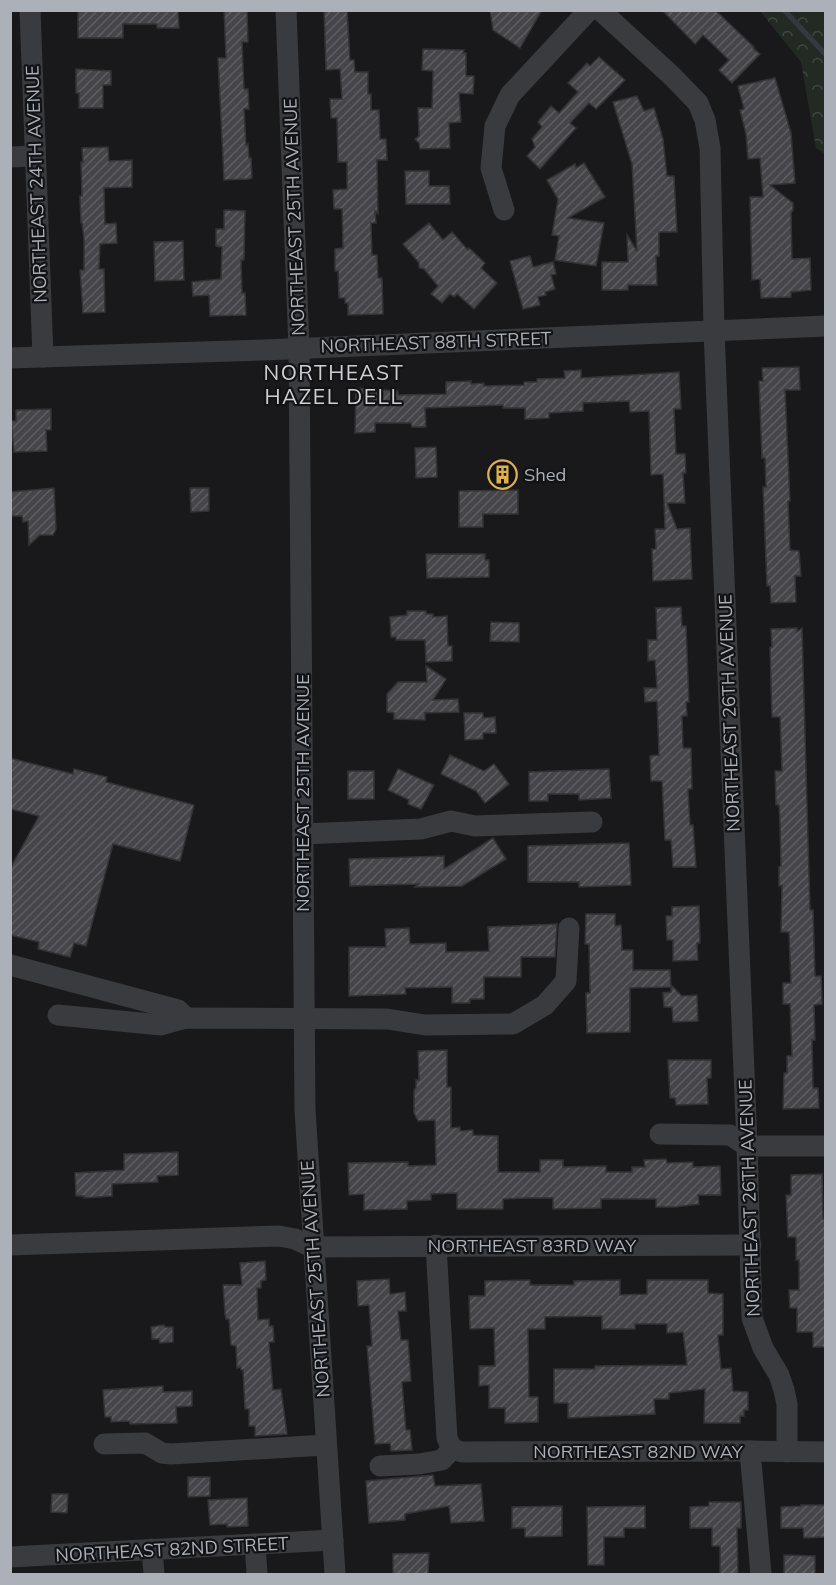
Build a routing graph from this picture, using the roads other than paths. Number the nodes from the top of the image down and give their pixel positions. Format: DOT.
graph roads {
  1 [pos="30,10"];
  2 [pos="286,10"];
  3 [pos="589,10"];
  4 [pos="600,10"];
  5 [pos="35,156"];
  6 [pos="10,157"];
  7 [pos="504,210"];
  8 [pos="825,326"];
  9 [pos="714,330"];
  10 [pos="299,348"];
  11 [pos="43,357"];
  12 [pos="10,358"];
  13 [pos="592,822"];
  14 [pos="303,834"];
  15 [pos="569,928"];
  16 [pos="10,965"];
  17 [pos="74,982"];
  18 [pos="186,1018"];
  19 [pos="304,1020"];
  20 [pos="660,1134"];
  21 [pos="747,1146"];
  22 [pos="825,1146"];
  23 [pos="10,1245"];
  24 [pos="436,1245"];
  25 [pos="751,1245"];
  26 [pos="312,1247"];
  27 [pos="104,1444"];
  28 [pos="326,1445"];
  29 [pos="452,1449"];
  30 [pos="750,1451"];
  31 [pos="787,1452"];
  32 [pos="825,1452"];
  33 [pos="380,1466"];
  34 [pos="333,1540"];
  35 [pos="255,1544"];
  36 [pos="152,1550"];
  37 [pos="10,1557"];
  38 [pos="154,1575"];
  39 [pos="257,1575"];
  40 [pos="335,1575"];
  41 [pos="761,1575"];
  1 -- 5 [label="street, NORTHEAST 24TH AVENUE"];
  2 -- 10 [label="street, NORTHEAST 25TH AVENUE"];
  3 -- 7 [label="street"];
  4 -- 9 [label="street, NORTHEAST 26TH AVENUE"];
  5 -- 6 [label="street"];
  5 -- 11 [label="street, NORTHEAST 24TH AVENUE"];
  8 -- 9 [label="street, NORTHEAST 88TH STREET"];
  9 -- 10 [label="street, NORTHEAST 88TH STREET"];
  9 -- 21 [label="street, NORTHEAST 26TH AVENUE"];
  10 -- 11 [label="street, NORTHEAST 88TH STREET"];
  10 -- 14 [label="street, NORTHEAST 25TH AVENUE"];
  11 -- 12 [label="street, NORTHEAST 88TH STREET"];
  13 -- 14 [label="street"];
  14 -- 19 [label="street, NORTHEAST 25TH AVENUE"];
  15 -- 19 [label="street"];
  16 -- 17 [label="street"];
  17 -- 18 [label="street"];
  17 -- 18 [label="street"];
  18 -- 19 [label="street"];
  19 -- 26 [label="street, NORTHEAST 25TH AVENUE"];
  20 -- 21 [label="street"];
  21 -- 22 [label="street"];
  21 -- 25 [label="street, NORTHEAST 26TH AVENUE"];
  23 -- 26 [label="street"];
  24 -- 25 [label="street, NORTHEAST 83RD WAY"];
  24 -- 26 [label="street, NORTHEAST 83RD WAY"];
  24 -- 29 [label="street"];
  25 -- 31 [label="street, NORTHEAST 26TH AVENUE"];
  26 -- 28 [label="street, NORTHEAST 25TH AVENUE"];
  27 -- 28 [label="street"];
  28 -- 34 [label="street, NORTHEAST 25TH AVENUE"];
  29 -- 30 [label="street, NORTHEAST 82ND WAY"];
  29 -- 33 [label="street"];
  30 -- 31 [label="street, NORTHEAST 82ND WAY"];
  30 -- 41 [label="street"];
  31 -- 32 [label="street, NORTHEAST 82ND WAY"];
  34 -- 35 [label="street, NORTHEAST 82ND STREET"];
  34 -- 40 [label="street, NORTHEAST 25TH AVENUE"];
  35 -- 36 [label="street, NORTHEAST 82ND STREET"];
  35 -- 39 [label="street"];
  36 -- 37 [label="street, NORTHEAST 82ND STREET"];
  36 -- 38 [label="street"];
}
